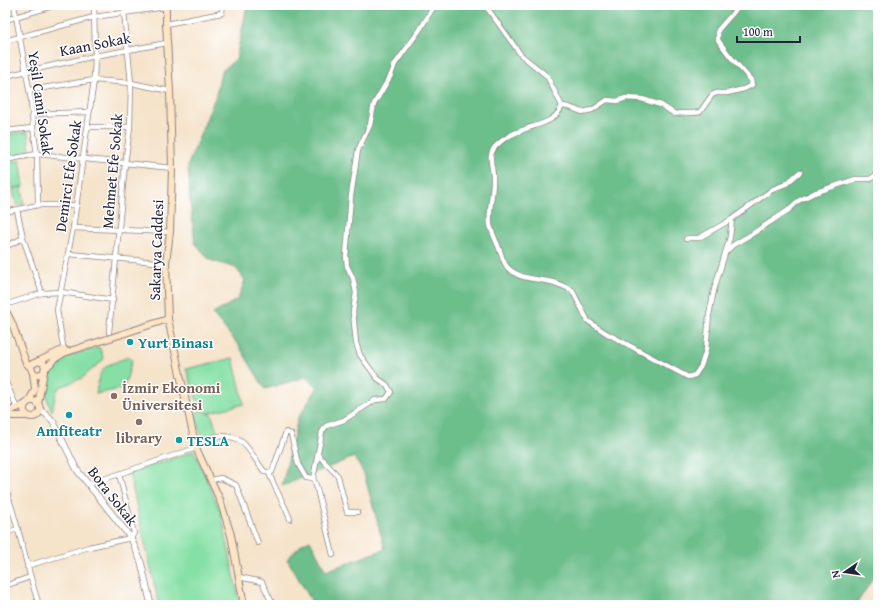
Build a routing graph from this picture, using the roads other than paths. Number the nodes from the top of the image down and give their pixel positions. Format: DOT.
graph roads {
  1 [pos="14,5"];
  2 [pos="56,5"];
  3 [pos="94,5"];
  4 [pos="223,5"];
  5 [pos="437,5"];
  6 [pos="484,5"];
  7 [pos="740,5"];
  8 [pos="166,6"];
  9 [pos="124,12"];
  10 [pos="16,17"];
  11 [pos="94,17"];
  12 [pos="5,20"];
  13 [pos="166,24"];
  14 [pos="20,37"];
  15 [pos="5,41"];
  16 [pos="166,43"];
  17 [pos="128,50"];
  18 [pos="95,56"];
  19 [pos="26,70"];
  20 [pos="5,76"];
  21 [pos="94,80"];
  22 [pos="131,83"];
  23 [pos="30,90"];
  24 [pos="170,92"];
  25 [pos="562,106"];
  26 [pos="89,112"];
  27 [pos="32,114"];
  28 [pos="88,126"];
  29 [pos="130,127"];
  30 [pos="33,128"];
  31 [pos="5,131"];
  32 [pos="37,154"];
  33 [pos="83,159"];
  34 [pos="5,160"];
  35 [pos="125,164"];
  36 [pos="172,168"];
  37 [pos="800,172"];
  38 [pos="878,174"];
  39 [pos="38,205"];
  40 [pos="76,205"];
  41 [pos="17,210"];
  42 [pos="5,212"];
  43 [pos="732,219"];
  44 [pos="73,228"];
  45 [pos="119,230"];
  46 [pos="170,232"];
  47 [pos="23,238"];
  48 [pos="686,239"];
  49 [pos="5,247"];
  50 [pos="69,254"];
  51 [pos="725,254"];
  52 [pos="117,259"];
  53 [pos="166,263"];
  54 [pos="61,292"];
  55 [pos="42,293"];
  56 [pos="113,300"];
  57 [pos="5,305"];
  58 [pos="5,310"];
  59 [pos="168,319"];
  60 [pos="12,323"];
  61 [pos="5,326"];
  62 [pos="109,332"];
  63 [pos="64,351"];
  64 [pos="24,355"];
  65 [pos="36,361"];
  66 [pos="32,371"];
  67 [pos="44,371"];
  68 [pos="5,380"];
  69 [pos="27,403"];
  70 [pos="38,404"];
  71 [pos="17,408"];
  72 [pos="40,410"];
  73 [pos="5,414"];
  74 [pos="28,416"];
  75 [pos="195,445"];
  76 [pos="318,454"];
  77 [pos="269,473"];
  78 [pos="119,474"];
  79 [pos="312,479"];
  80 [pos="211,480"];
  81 [pos="89,484"];
  82 [pos="5,487"];
  83 [pos="357,512"];
  84 [pos="290,519"];
  85 [pos="18,529"];
  86 [pos="5,533"];
  87 [pos="131,538"];
  88 [pos="258,542"];
  89 [pos="333,555"];
  90 [pos="27,566"];
  91 [pos="30,577"];
  92 [pos="239,577"];
  93 [pos="5,586"];
  94 [pos="39,605"];
  95 [pos="151,605"];
  96 [pos="244,605"];
  97 [pos="273,605"];
  1 -- 10 [label="street, Yeşil Cami Sokak"];
  2 -- 10 [label="street"];
  3 -- 11 [label="street, Demirci Efe Sokak"];
  4 -- 13 [label="street"];
  5 -- 76 [label="street"];
  6 -- 25 [label="street"];
  7 -- 25 [label="street"];
  8 -- 9 [label="street"];
  8 -- 13 [label="main road, Sakarya Caddesi"];
  9 -- 11 [label="street"];
  9 -- 17 [label="street, Mehmet Efe Sokak"];
  10 -- 12 [label="street"];
  10 -- 14 [label="street, Yeşil Cami Sokak"];
  11 -- 14 [label="street"];
  11 -- 18 [label="street, Demirci Efe Sokak"];
  13 -- 16 [label="main road, Sakarya Caddesi"];
  14 -- 15 [label="street"];
  14 -- 19 [label="street, Yeşil Cami Sokak"];
  16 -- 17 [label="street, Kaan Sokak"];
  16 -- 24 [label="main road, Sakarya Caddesi"];
  17 -- 18 [label="street, Kaan Sokak"];
  17 -- 22 [label="street, Mehmet Efe Sokak"];
  18 -- 19 [label="street, Kaan Sokak"];
  18 -- 21 [label="street, Demirci Efe Sokak"];
  19 -- 20 [label="street, Kaan Sokak"];
  19 -- 23 [label="street, Yeşil Cami Sokak"];
  21 -- 22 [label="street"];
  21 -- 23 [label="street"];
  21 -- 26 [label="street, Demirci Efe Sokak"];
  22 -- 24 [label="street"];
  22 -- 29 [label="street, Mehmet Efe Sokak"];
  23 -- 27 [label="street, Yeşil Cami Sokak"];
  24 -- 36 [label="main road, Sakarya Caddesi"];
  25 -- 51 [label="street"];
  26 -- 27 [label="street"];
  26 -- 28 [label="street, Demirci Efe Sokak"];
  27 -- 30 [label="street, Yeşil Cami Sokak"];
  28 -- 29 [label="street"];
  28 -- 33 [label="street, Demirci Efe Sokak"];
  29 -- 35 [label="street, Mehmet Efe Sokak"];
  30 -- 31 [label="street"];
  30 -- 32 [label="street, Yeşil Cami Sokak"];
  32 -- 33 [label="street"];
  32 -- 34 [label="street"];
  32 -- 39 [label="street, Yeşil Cami Sokak"];
  33 -- 35 [label="street"];
  33 -- 40 [label="street, Demirci Efe Sokak"];
  35 -- 36 [label="street"];
  35 -- 45 [label="street, Mehmet Efe Sokak"];
  36 -- 46 [label="main road, Sakarya Caddesi"];
  37 -- 43 [label="street"];
  38 -- 51 [label="street"];
  39 -- 40 [label="street"];
  39 -- 41 [label="street"];
  40 -- 44 [label="street, Demirci Efe Sokak"];
  41 -- 42 [label="street"];
  41 -- 47 [label="street"];
  43 -- 48 [label="street"];
  43 -- 51 [label="street"];
  44 -- 45 [label="street"];
  44 -- 50 [label="street, Demirci Efe Sokak"];
  45 -- 46 [label="street"];
  45 -- 52 [label="street, Mehmet Efe Sokak"];
  46 -- 53 [label="main road, Sakarya Caddesi"];
  47 -- 49 [label="street"];
  47 -- 55 [label="street"];
  50 -- 52 [label="street"];
  50 -- 54 [label="street, Demirci Efe Sokak"];
  52 -- 53 [label="street"];
  52 -- 56 [label="street, Mehmet Efe Sokak"];
  53 -- 59 [label="main road, Sakarya Caddesi"];
  54 -- 55 [label="street"];
  54 -- 56 [label="street"];
  54 -- 63 [label="street, Demirci Efe Sokak"];
  55 -- 57 [label="street"];
  56 -- 62 [label="street, Mehmet Efe Sokak"];
  58 -- 60 [label="main road"];
  59 -- 63 [label="main road"];
  59 -- 75 [label="main road, Sakarya Caddesi"];
  60 -- 61 [label="street"];
  60 -- 64 [label="main road"];
  63 -- 65 [label="main road"];
  63 -- 67 [label="main road"];
  64 -- 65 [label="main road"];
  64 -- 66 [label="main road"];
  65 -- 66 [label="main road"];
  65 -- 67 [label="main road"];
  66 -- 67 [label="main road"];
  66 -- 69 [label="main road"];
  67 -- 70 [label="main road"];
  68 -- 71 [label="street"];
  69 -- 70 [label="main road"];
  69 -- 71 [label="main road"];
  69 -- 74 [label="main road"];
  70 -- 72 [label="main road"];
  71 -- 73 [label="main road"];
  72 -- 74 [label="main road"];
  72 -- 81 [label="street, Bora Sokak"];
  73 -- 74 [label="main road"];
  75 -- 77 [label="street"];
  75 -- 78 [label="street"];
  75 -- 80 [label="main road, Sakarya Caddesi"];
  76 -- 79 [label="street"];
  76 -- 83 [label="street"];
  77 -- 79 [label="street"];
  77 -- 84 [label="street"];
  78 -- 81 [label="street"];
  78 -- 87 [label="street"];
  79 -- 89 [label="street"];
  80 -- 88 [label="street"];
  80 -- 92 [label="main road, Sakarya Caddesi"];
  81 -- 87 [label="street, Bora Sokak"];
  82 -- 85 [label="street"];
  85 -- 86 [label="street"];
  85 -- 90 [label="street"];
  87 -- 90 [label="street"];
  87 -- 95 [label="street, Bora Sokak"];
  90 -- 91 [label="street"];
  91 -- 93 [label="street"];
  91 -- 94 [label="street"];
  92 -- 96 [label="main road, Sakarya Caddesi"];
  92 -- 97 [label="street"];
}
